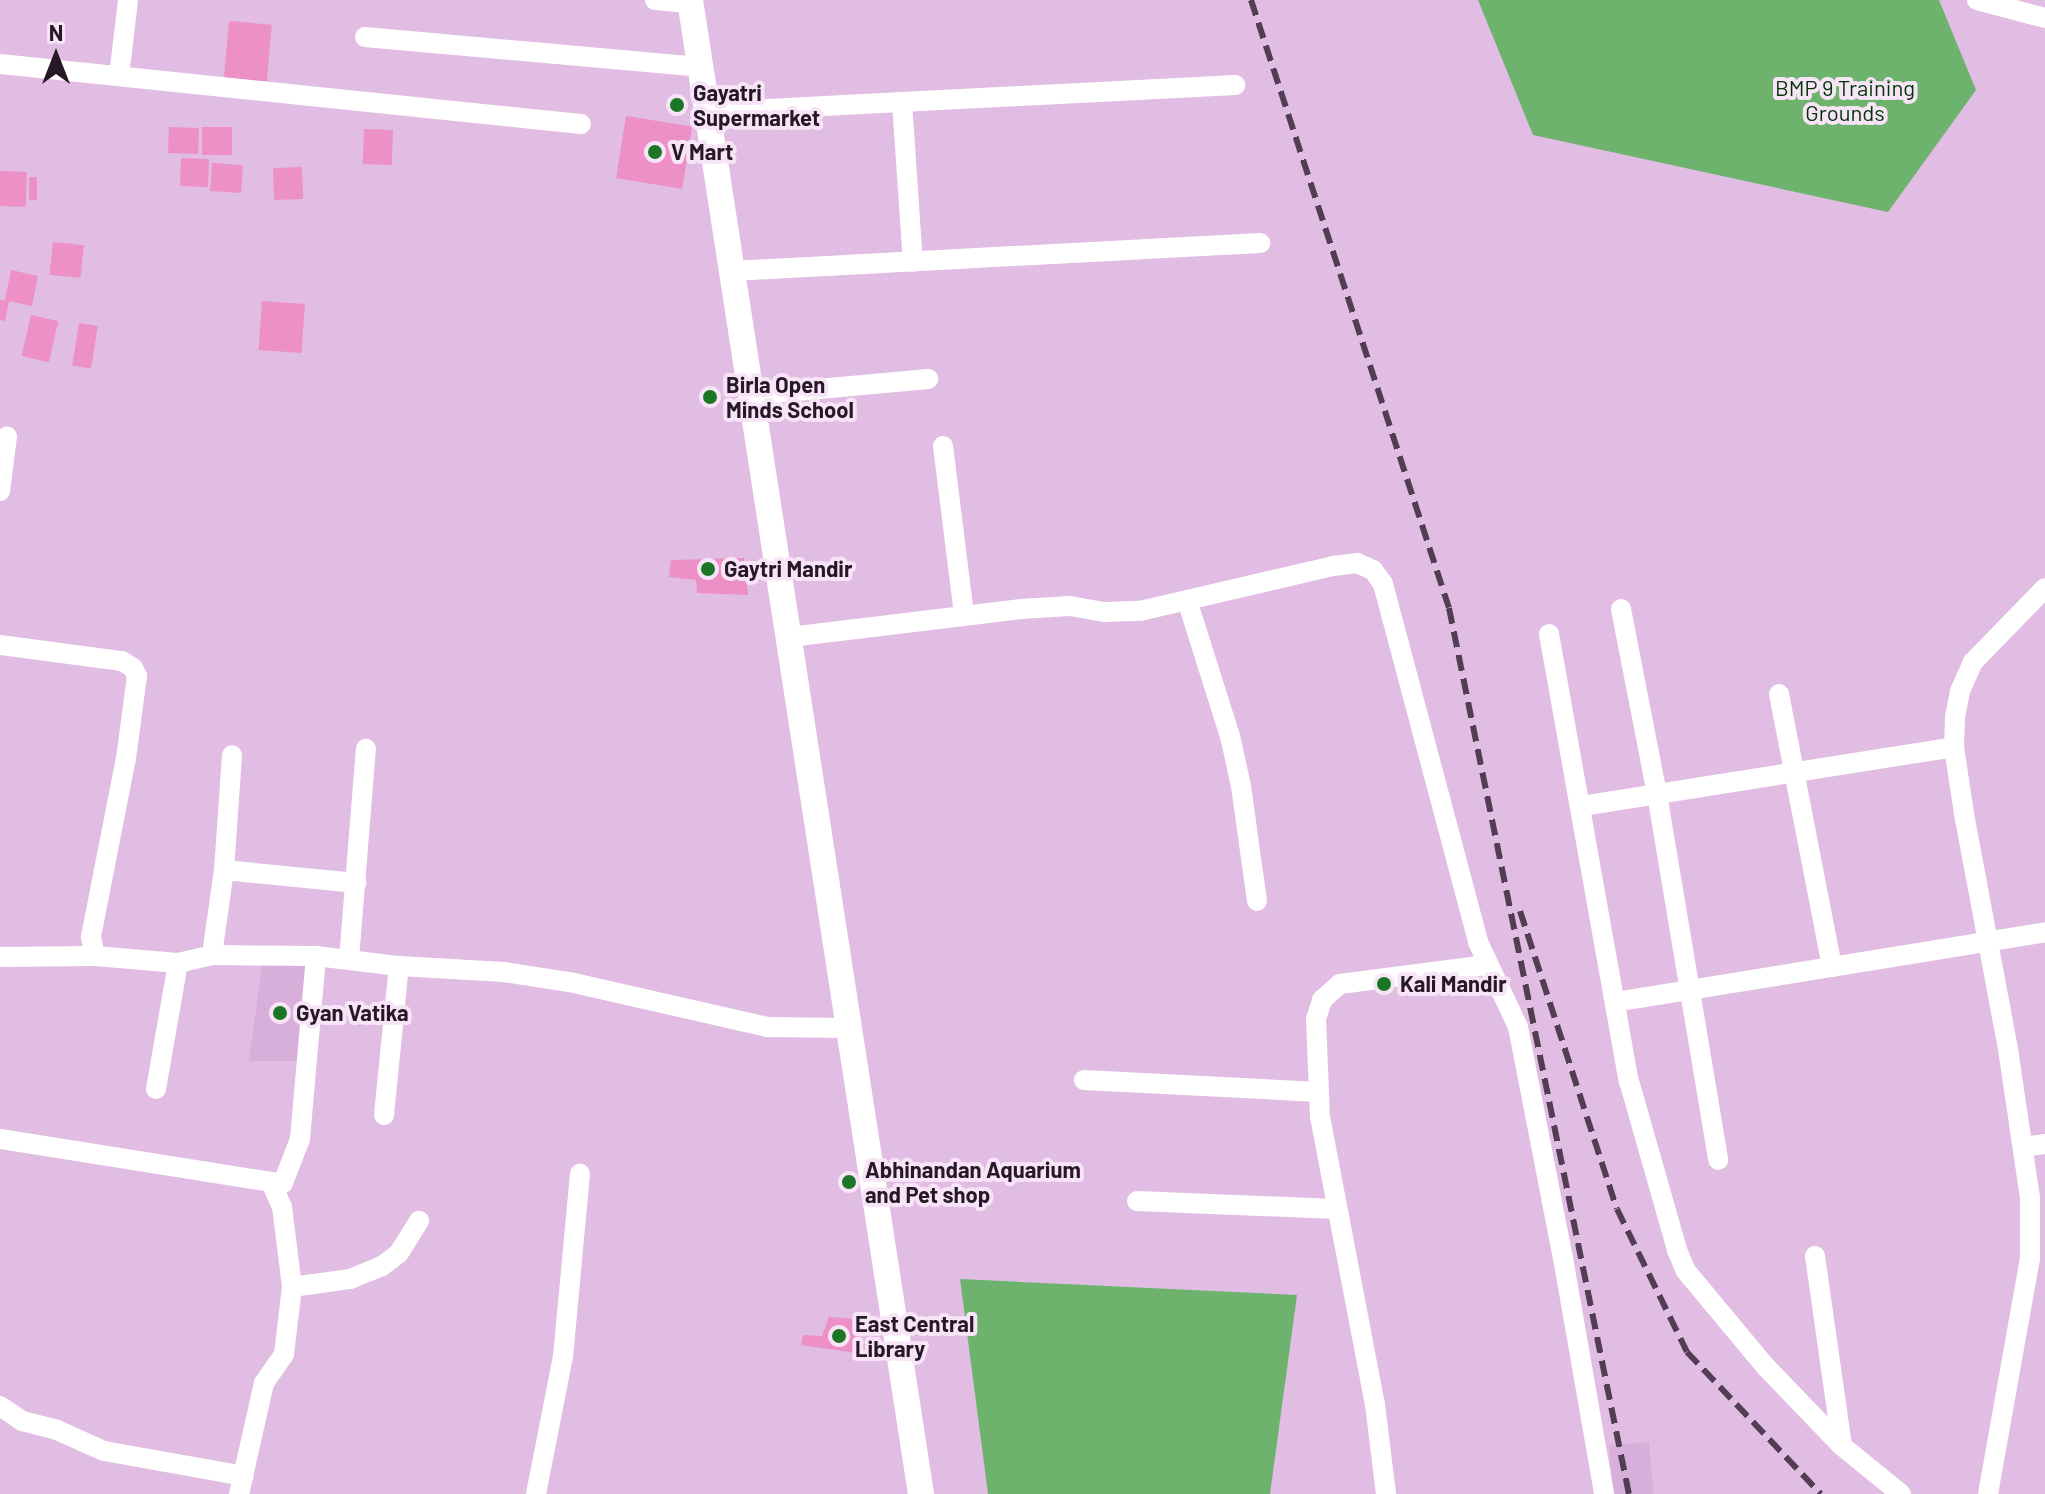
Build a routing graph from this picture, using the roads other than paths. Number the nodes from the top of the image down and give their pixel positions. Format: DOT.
graph roads {
  1 [pos="128,0"];
  2 [pos="655,0"];
  3 [pos="1977,0"];
  4 [pos="690,2"];
  5 [pos="2045,18"];
  6 [pos="365,37"];
  7 [pos="0,64"];
  8 [pos="700,67"];
  9 [pos="119,76"];
  10 [pos="1235,85"];
  11 [pos="902,102"];
  12 [pos="707,112"];
  13 [pos="581,124"];
  14 [pos="1260,243"];
  15 [pos="913,262"];
  16 [pos="732,271"];
  17 [pos="928,379"];
  18 [pos="752,395"];
  19 [pos="7,436"];
  20 [pos="943,446"];
  21 [pos="0,491"];
  22 [pos="2045,588"];
  23 [pos="1187,600"];
  24 [pos="1621,609"];
  25 [pos="964,615"];
  26 [pos="1549,634"];
  27 [pos="790,637"];
  28 [pos="0,645"];
  29 [pos="1779,694"];
  30 [pos="1954,747"];
  31 [pos="366,749"];
  32 [pos="232,755"];
  33 [pos="1797,772"];
  34 [pos="1657,794"];
  35 [pos="1582,806"];
  36 [pos="224,870"];
  37 [pos="356,883"];
  38 [pos="1257,901"];
  39 [pos="2045,932"];
  40 [pos="1989,942"];
  41 [pos="212,955"];
  42 [pos="95,956"];
  43 [pos="316,956"];
  44 [pos="0,957"];
  45 [pos="349,959"];
  46 [pos="178,963"];
  47 [pos="1487,965"];
  48 [pos="399,966"];
  49 [pos="1832,967"];
  50 [pos="1688,989"];
  51 [pos="1615,1002"];
  52 [pos="847,1028"];
  53 [pos="1084,1080"];
  54 [pos="156,1089"];
  55 [pos="1319,1092"];
  56 [pos="384,1115"];
  57 [pos="0,1139"];
  58 [pos="2045,1144"];
  59 [pos="2023,1147"];
  60 [pos="1718,1160"];
  61 [pos="580,1174"];
  62 [pos="271,1182"];
  63 [pos="1137,1201"];
  64 [pos="1336,1209"];
  65 [pos="419,1221"];
  66 [pos="1815,1256"];
  67 [pos="292,1287"];
  68 [pos="0,1406"];
  69 [pos="1842,1446"];
  70 [pos="242,1485"];
  71 [pos="536,1494"];
  72 [pos="921,1494"];
  73 [pos="1386,1494"];
  74 [pos="1604,1494"];
  75 [pos="1901,1494"];
  76 [pos="1988,1494"];
  1 -- 9 [label="street"];
  2 -- 4 [label="street"];
  3 -- 5 [label="street"];
  4 -- 8 [label="main road"];
  6 -- 8 [label="street"];
  7 -- 9 [label="street"];
  8 -- 12 [label="main road"];
  9 -- 13 [label="street"];
  10 -- 11 [label="street"];
  11 -- 12 [label="street"];
  11 -- 15 [label="street"];
  12 -- 16 [label="main road"];
  14 -- 15 [label="street"];
  15 -- 16 [label="street"];
  16 -- 18 [label="main road"];
  17 -- 18 [label="street"];
  18 -- 27 [label="main road"];
  19 -- 21 [label="street"];
  20 -- 25 [label="street"];
  22 -- 30 [label="street"];
  23 -- 25 [label="street"];
  23 -- 38 [label="street"];
  23 -- 47 [label="street"];
  24 -- 34 [label="street"];
  25 -- 27 [label="street"];
  26 -- 35 [label="street"];
  27 -- 52 [label="main road"];
  28 -- 42 [label="street"];
  29 -- 33 [label="street"];
  30 -- 33 [label="street"];
  30 -- 40 [label="street"];
  31 -- 37 [label="street"];
  32 -- 36 [label="street"];
  33 -- 34 [label="street"];
  33 -- 49 [label="street"];
  34 -- 35 [label="street"];
  34 -- 50 [label="street"];
  35 -- 51 [label="street"];
  36 -- 37 [label="street"];
  36 -- 41 [label="street"];
  37 -- 45 [label="street"];
  39 -- 40 [label="street"];
  40 -- 49 [label="street"];
  40 -- 59 [label="street"];
  41 -- 43 [label="street"];
  41 -- 46 [label="street"];
  42 -- 44 [label="street"];
  42 -- 46 [label="street"];
  43 -- 45 [label="street"];
  43 -- 62 [label="street"];
  45 -- 48 [label="street"];
  46 -- 54 [label="street"];
  47 -- 55 [label="street"];
  47 -- 74 [label="street"];
  48 -- 52 [label="street"];
  48 -- 56 [label="street"];
  49 -- 50 [label="street"];
  50 -- 51 [label="street"];
  50 -- 60 [label="street"];
  51 -- 69 [label="street"];
  52 -- 72 [label="main road"];
  53 -- 55 [label="street"];
  55 -- 64 [label="street"];
  57 -- 62 [label="street"];
  58 -- 59 [label="street"];
  59 -- 76 [label="street"];
  61 -- 71 [label="street"];
  62 -- 67 [label="street"];
  63 -- 64 [label="street"];
  64 -- 73 [label="street"];
  65 -- 67 [label="street"];
  66 -- 69 [label="street"];
  67 -- 70 [label="street"];
  68 -- 70 [label="street"];
  69 -- 75 [label="street"];
}
